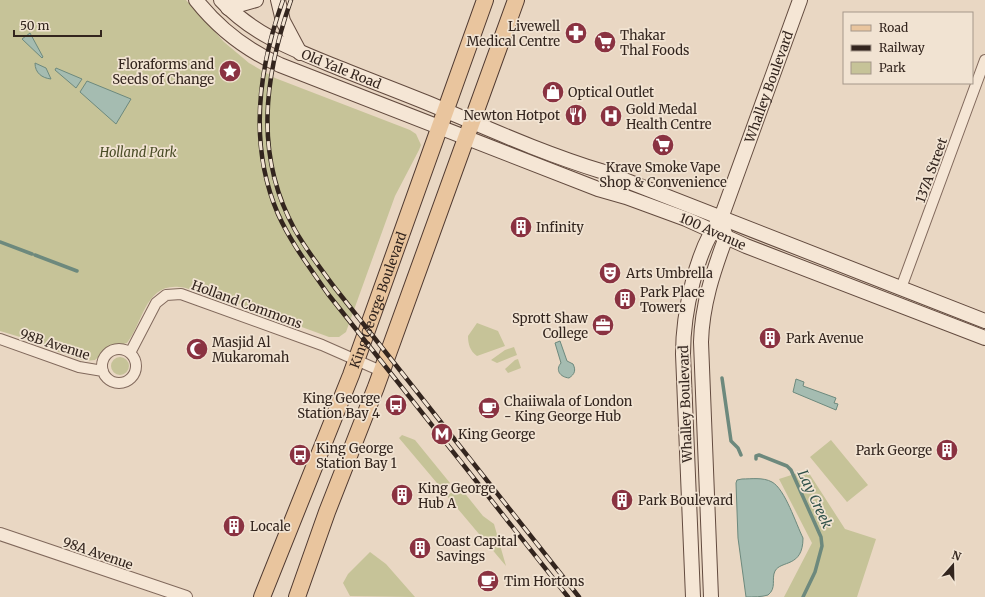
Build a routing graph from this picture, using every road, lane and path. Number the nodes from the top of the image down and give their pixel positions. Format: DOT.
graph roads {
  1 [pos="196,0"];
  2 [pos="256,0"];
  3 [pos="278,0"];
  4 [pos="485,0"];
  5 [pos="516,0"];
  6 [pos="800,0"];
  7 [pos="224,4"];
  8 [pos="300,53"];
  9 [pos="985,60"];
  10 [pos="444,110"];
  11 [pos="439,127"];
  12 [pos="468,130"];
  13 [pos="721,218"];
  14 [pos="711,230"];
  15 [pos="726,237"];
  16 [pos="902,288"];
  17 [pos="985,321"];
  18 [pos="985,338"];
  19 [pos="0,339"];
  20 [pos="130,352"];
  21 [pos="356,360"];
  22 [pos="103,371"];
  23 [pos="381,371"];
  24 [pos="0,534"];
  25 [pos="186,597"];
  26 [pos="262,597"];
  27 [pos="297,597"];
  28 [pos="693,597"];
  29 [pos="711,597"];
  1 -- 11 [label="main road, Old Yale Road"];
  2 -- 7 [label="main road"];
  3 -- 8 [label="main road"];
  4 -- 10 [label="main road, King George Boulevard"];
  5 -- 12 [label="main road, King George Boulevard"];
  6 -- 13 [label="main road, Whalley Boulevard"];
  7 -- 8 [label="main road, Old Yale Road"];
  8 -- 10 [label="main road, Old Yale Road"];
  9 -- 16 [label="street, 137A Street"];
  10 -- 11 [label="main road, King George Boulevard"];
  10 -- 12 [label="main road, Old Yale Road"];
  11 -- 12 [label="main road, 100 Avenue"];
  11 -- 21 [label="main road, King George Boulevard"];
  12 -- 13 [label="main road, 100 Avenue"];
  12 -- 14 [label="main road, 100 Avenue"];
  12 -- 23 [label="main road, King George Boulevard"];
  13 -- 14 [label="main road, Whalley Boulevard"];
  13 -- 15 [label="main road"];
  13 -- 16 [label="main road, 100 Avenue"];
  14 -- 15 [label="main road, 100 Avenue"];
  14 -- 28 [label="main road, Whalley Boulevard"];
  15 -- 18 [label="main road, 100 Avenue"];
  15 -- 29 [label="main road, Whalley Boulevard"];
  16 -- 17 [label="main road, 100 Avenue"];
  19 -- 22 [label="street, 98B Avenue"];
  20 -- 21 [label="street, Holland Commons"];
  20 -- 22 [label="street"];
  20 -- 22 [label="street"];
  21 -- 23 [label="street, Holland Commons"];
  21 -- 26 [label="main road, King George Boulevard"];
  23 -- 27 [label="main road, King George Boulevard"];
  24 -- 25 [label="street, 98A Avenue"];
}
